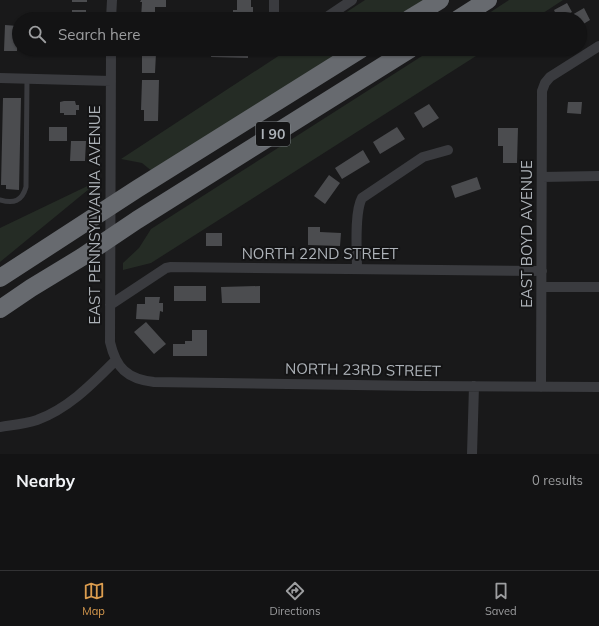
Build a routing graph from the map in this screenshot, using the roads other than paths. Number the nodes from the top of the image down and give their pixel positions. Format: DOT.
graph roads {
  1 [pos="112,0"];
  2 [pos="274,0"];
  3 [pos="352,0"];
  4 [pos="440,0"];
  5 [pos="488,0"];
  6 [pos="111,12"];
  7 [pos="274,12"];
  8 [pos="334,12"];
  9 [pos="420,12"];
  10 [pos="469,12"];
  11 [pos="599,46"];
  12 [pos="587,54"];
  13 [pos="111,56"];
  14 [pos="350,56"];
  15 [pos="399,56"];
  16 [pos="583,56"];
  17 [pos="0,78"];
  18 [pos="27,79"];
  19 [pos="111,81"];
  20 [pos="448,150"];
  21 [pos="599,176"];
  22 [pos="542,177"];
  23 [pos="0,200"];
  24 [pos="357,269"];
  25 [pos="542,271"];
  26 [pos="0,277"];
  27 [pos="542,287"];
  28 [pos="599,287"];
  29 [pos="110,305"];
  30 [pos="0,309"];
  31 [pos="115,361"];
  32 [pos="128,375"];
  33 [pos="474,386"];
  34 [pos="541,387"];
  35 [pos="599,387"];
  36 [pos="0,427"];
  37 [pos="472,454"];
  1 -- 6 [label="street"];
  2 -- 7 [label="street"];
  3 -- 8 [label="street"];
  4 -- 9 [label="highway"];
  5 -- 10 [label="highway"];
  11 -- 12 [label="street, EAST BOYD AVENUE"];
  13 -- 19 [label="street, EAST PENNSYLVANIA AVENUE"];
  14 -- 26 [label="highway, I 90"];
  15 -- 30 [label="highway, I 90"];
  16 -- 22 [label="street, EAST BOYD AVENUE"];
  17 -- 18 [label="street"];
  18 -- 19 [label="street"];
  18 -- 23 [label="lane"];
  19 -- 29 [label="street, EAST PENNSYLVANIA AVENUE"];
  20 -- 24 [label="street"];
  21 -- 22 [label="street"];
  22 -- 25 [label="street, EAST BOYD AVENUE"];
  24 -- 25 [label="street, NORTH 22ND STREET"];
  24 -- 29 [label="street, NORTH 22ND STREET"];
  25 -- 27 [label="street, EAST BOYD AVENUE"];
  27 -- 28 [label="street"];
  27 -- 34 [label="street, EAST BOYD AVENUE"];
  29 -- 31 [label="street, EAST PENNSYLVANIA AVENUE"];
  31 -- 32 [label="street, EAST PENNSYLVANIA AVENUE"];
  31 -- 36 [label="street"];
  32 -- 33 [label="street, NORTH 23RD STREET"];
  33 -- 34 [label="street, NORTH 23RD STREET"];
  33 -- 37 [label="street"];
  34 -- 35 [label="street, NORTH 23RD STREET"];
}
